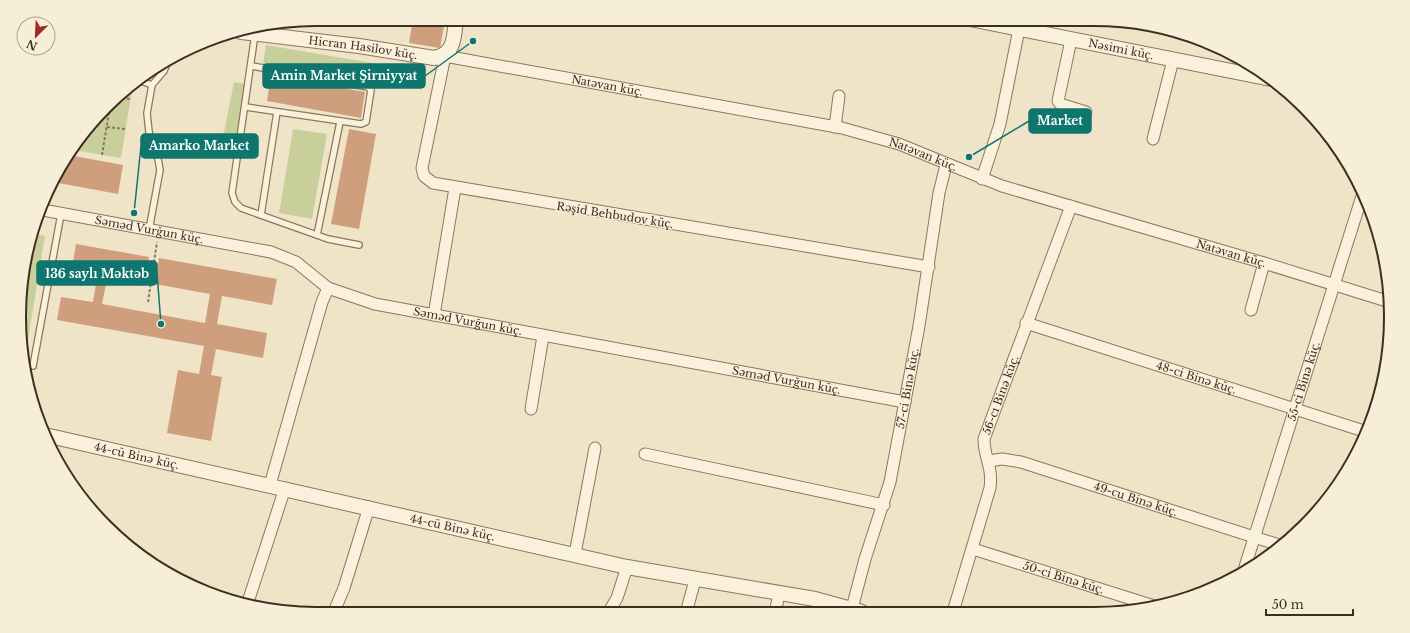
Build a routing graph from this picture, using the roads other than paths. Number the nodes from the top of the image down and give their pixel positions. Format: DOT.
graph roads {
  1 [pos="455,26"];
  2 [pos="1020,26"];
  3 [pos="1026,26"];
  4 [pos="255,33"];
  5 [pos="1071,40"];
  6 [pos="445,56"];
  7 [pos="1173,60"];
  8 [pos="252,66"];
  9 [pos="165,69"];
  10 [pos="1246,70"];
  11 [pos="145,82"];
  12 [pos="152,85"];
  13 [pos="839,96"];
  14 [pos="246,107"];
  15 [pos="277,112"];
  16 [pos="1086,112"];
  17 [pos="340,122"];
  18 [pos="835,127"];
  19 [pos="1153,139"];
  20 [pos="946,164"];
  21 [pos="982,179"];
  22 [pos="455,188"];
  23 [pos="1360,202"];
  24 [pos="1071,206"];
  25 [pos="46,211"];
  26 [pos="61,214"];
  27 [pos="261,215"];
  28 [pos="154,231"];
  29 [pos="317,236"];
  30 [pos="359,245"];
  31 [pos="1264,262"];
  32 [pos="929,267"];
  33 [pos="1335,284"];
  34 [pos="328,288"];
  35 [pos="1383,300"];
  36 [pos="1251,310"];
  37 [pos="434,315"];
  38 [pos="1026,323"];
  39 [pos="543,336"];
  40 [pos="34,366"];
  41 [pos="904,402"];
  42 [pos="531,409"];
  43 [pos="1296,410"];
  44 [pos="1361,430"];
  45 [pos="52,437"];
  46 [pos="595,448"];
  47 [pos="645,454"];
  48 [pos="989,461"];
  49 [pos="270,485"];
  50 [pos="284,488"];
  51 [pos="884,505"];
  52 [pos="368,507"];
  53 [pos="1254,537"];
  54 [pos="1274,544"];
  55 [pos="973,549"];
  56 [pos="575,554"];
  57 [pos="1246,564"];
  58 [pos="627,567"];
  59 [pos="695,580"];
  60 [pos="779,594"];
  61 [pos="249,599"];
  62 [pos="1143,602"];
  63 [pos="336,607"];
  64 [pos="612,607"];
  65 [pos="688,607"];
  66 [pos="776,607"];
  67 [pos="842,607"];
  68 [pos="856,607"];
  69 [pos="955,607"];
  1 -- 6 [label="street"];
  2 -- 21 [label="street"];
  3 -- 5 [label="street, Nəsimi küç."];
  4 -- 6 [label="street, Hicran Hasilov küç."];
  4 -- 8 [label="lane"];
  5 -- 7 [label="street, Nəsimi küç."];
  5 -- 16 [label="street"];
  6 -- 18 [label="street, Natəvan küç."];
  6 -- 22 [label="street, Rəşid Behbudov küç."];
  7 -- 10 [label="street, Nəsimi küç."];
  7 -- 19 [label="street"];
  8 -- 14 [label="lane"];
  8 -- 17 [label="lane"];
  9 -- 12 [label="lane"];
  11 -- 12 [label="lane"];
  12 -- 28 [label="lane"];
  13 -- 18 [label="street"];
  14 -- 15 [label="lane"];
  14 -- 27 [label="lane"];
  15 -- 17 [label="lane"];
  15 -- 27 [label="lane"];
  17 -- 29 [label="lane"];
  18 -- 20 [label="street, Natəvan küç."];
  20 -- 21 [label="street, Natəvan küç."];
  20 -- 32 [label="street, 57-ci Binə küç."];
  21 -- 24 [label="street, Natəvan küç."];
  22 -- 32 [label="street, Rəşid Behbudov küç."];
  22 -- 37 [label="street"];
  23 -- 33 [label="street, 55-ci Binə küç."];
  24 -- 31 [label="street, Natəvan küç."];
  24 -- 38 [label="street, 56-cı Binə küç."];
  25 -- 26 [label="street, Səməd Vurğun küç."];
  26 -- 28 [label="street, Səməd Vurğun küç."];
  26 -- 40 [label="lane"];
  27 -- 29 [label="lane"];
  28 -- 34 [label="street, Səməd Vurğun küç."];
  29 -- 30 [label="lane"];
  31 -- 33 [label="street, Natəvan küç."];
  31 -- 36 [label="street"];
  32 -- 41 [label="street, 57-ci Binə küç."];
  33 -- 35 [label="street, Natəvan küç."];
  33 -- 43 [label="street, 55-ci Binə küç."];
  34 -- 37 [label="street, Səməd Vurğun küç."];
  34 -- 49 [label="street"];
  37 -- 39 [label="street, Səməd Vurğun küç."];
  38 -- 43 [label="street, 48-ci Binə küç."];
  38 -- 48 [label="street, 56-cı Binə küç."];
  39 -- 41 [label="street, Səməd Vurğun küç."];
  39 -- 42 [label="street"];
  41 -- 51 [label="street, 57-ci Binə küç."];
  43 -- 44 [label="street, 48-ci Binə küç."];
  43 -- 53 [label="street, 55-ci Binə küç."];
  45 -- 49 [label="street, 44-cü Binə küç."];
  46 -- 56 [label="street"];
  47 -- 51 [label="street"];
  48 -- 53 [label="street, 49-cu Binə küç."];
  48 -- 55 [label="street, 56-cı Binə küç."];
  49 -- 50 [label="street, 44-cü Binə küç."];
  50 -- 52 [label="street, 44-cü Binə küç."];
  50 -- 61 [label="street"];
  51 -- 68 [label="street, 57-ci Binə küç."];
  52 -- 56 [label="street, 44-cü Binə küç."];
  52 -- 63 [label="street"];
  53 -- 54 [label="street, 49-cu Binə küç."];
  53 -- 57 [label="street, 55-ci Binə küç."];
  55 -- 62 [label="street, 50-ci Binə küç."];
  55 -- 69 [label="street, 56-cı Binə küç."];
  56 -- 58 [label="street, 44-cü Binə küç."];
  58 -- 59 [label="street, 44-cü Binə küç."];
  58 -- 64 [label="street"];
  59 -- 60 [label="street, 44-cü Binə küç."];
  59 -- 65 [label="street"];
  60 -- 66 [label="street"];
  60 -- 67 [label="street, 44-cü Binə küç."];
}
